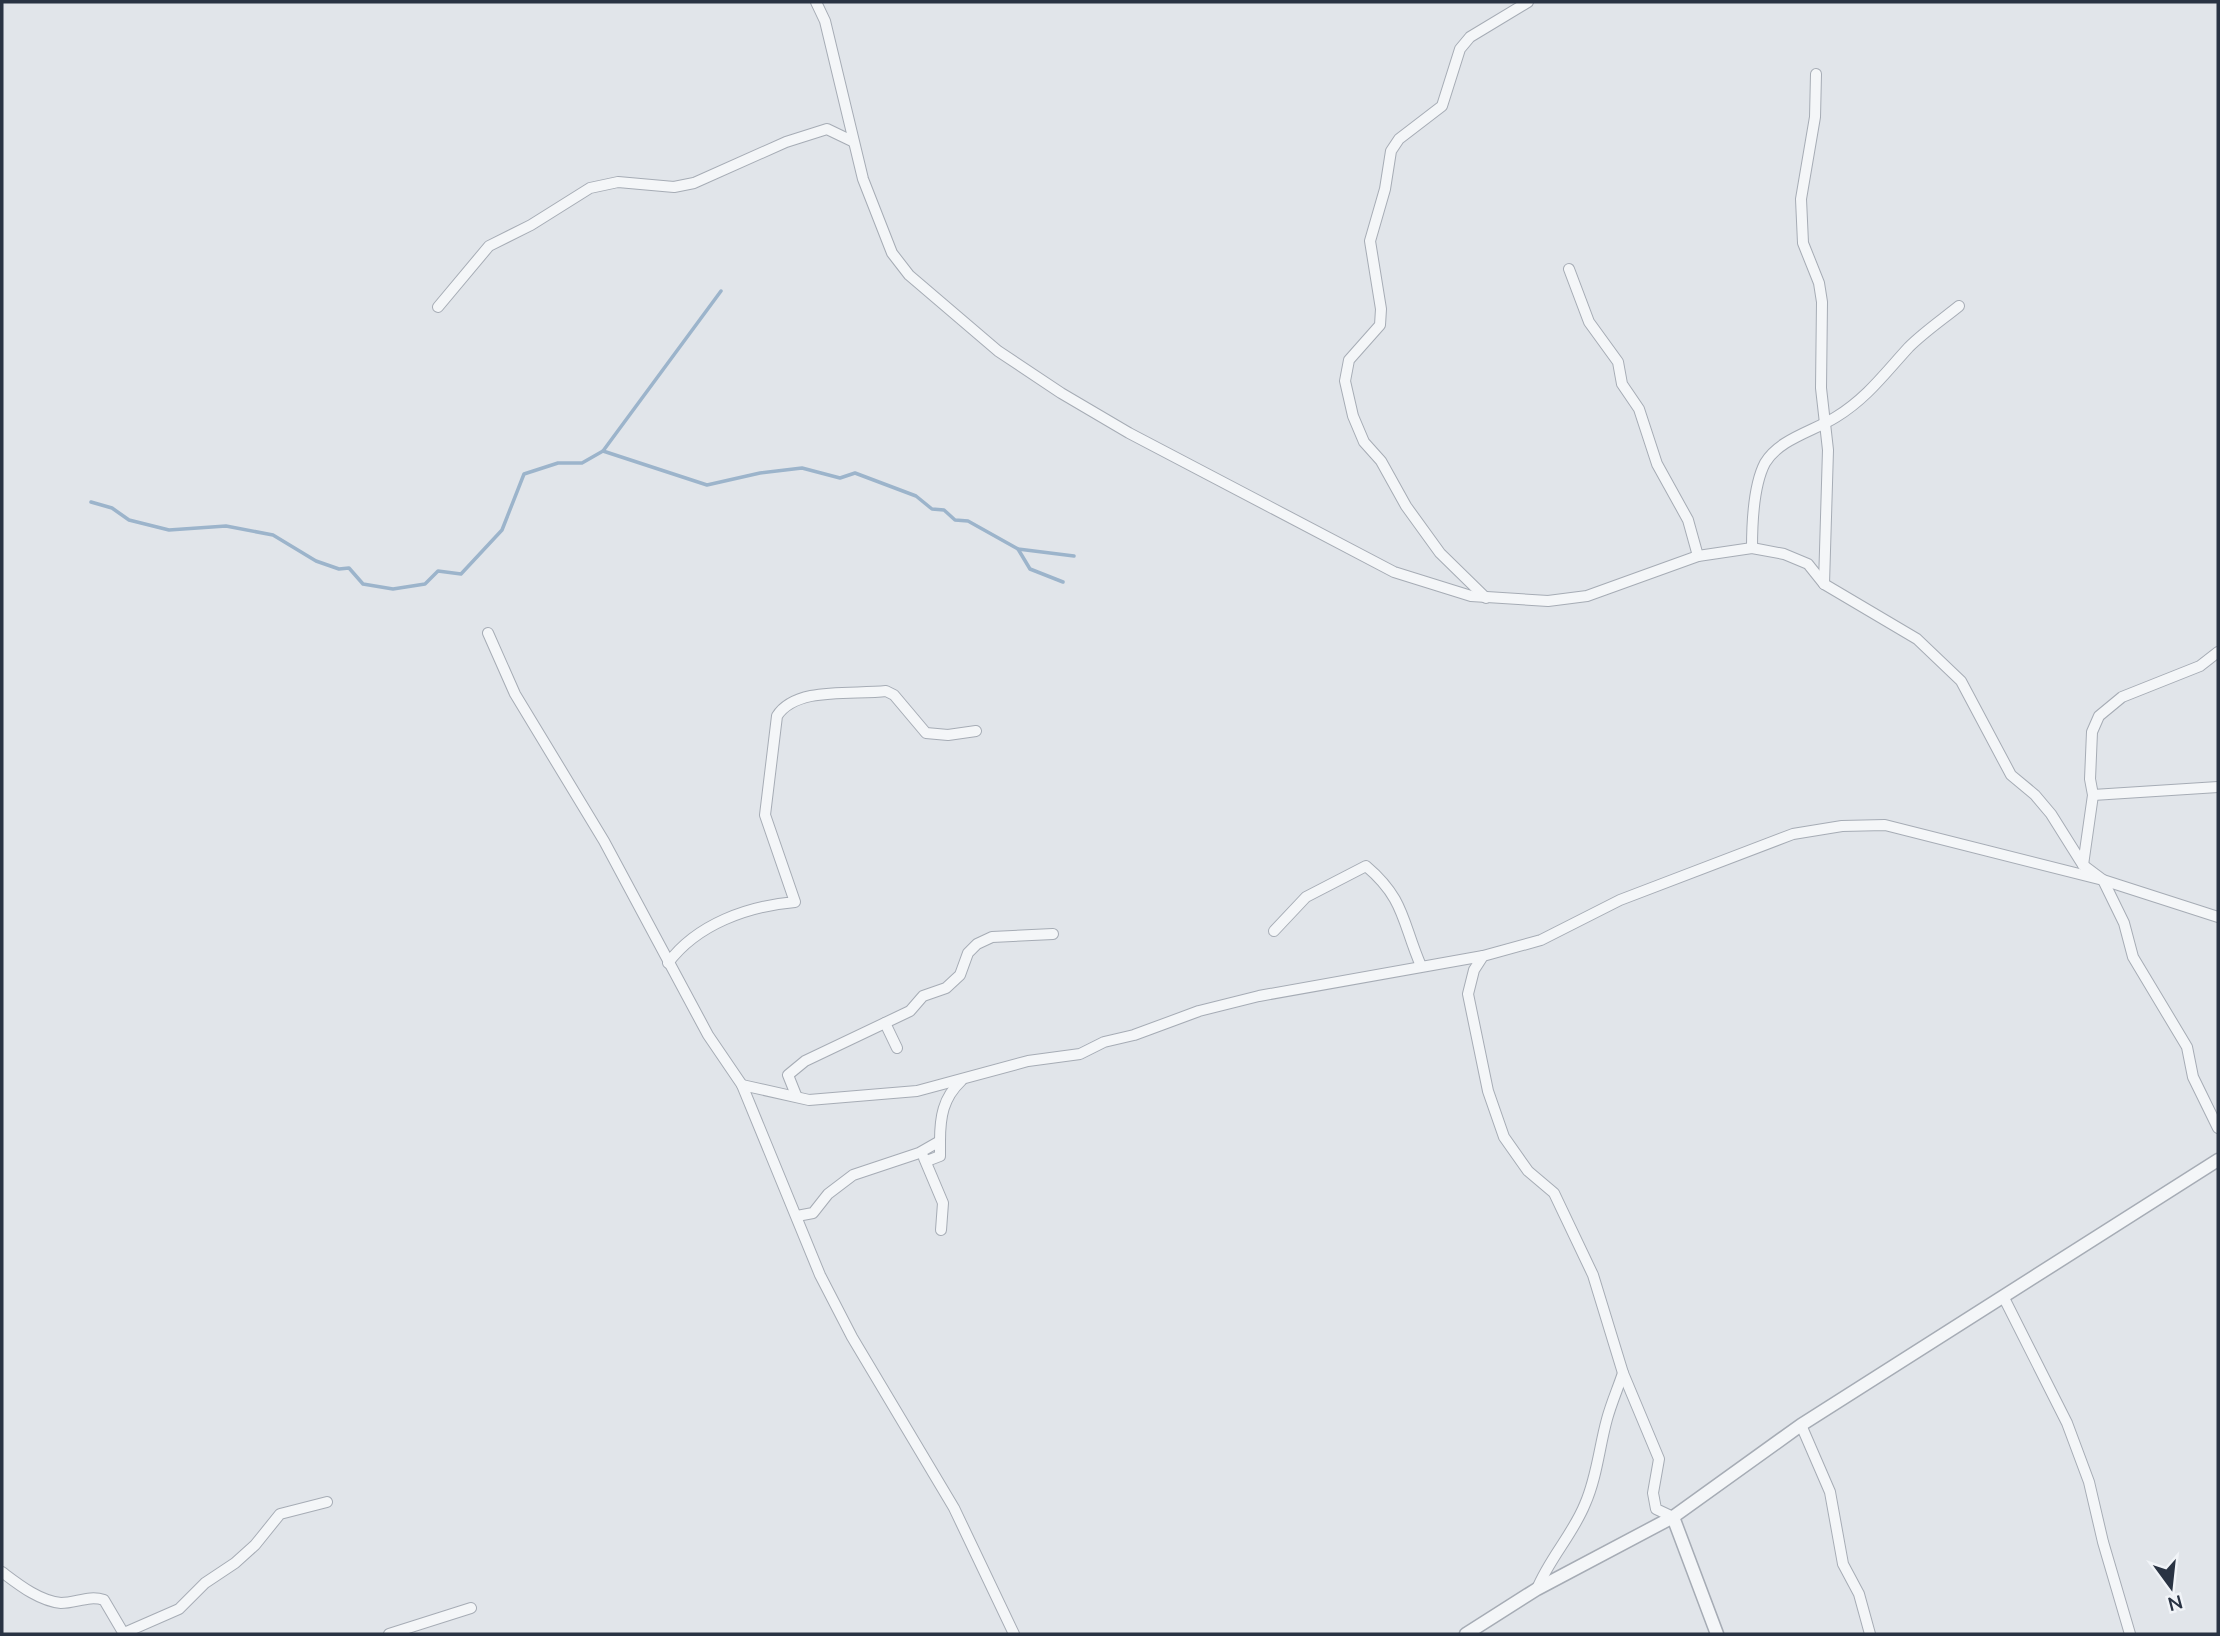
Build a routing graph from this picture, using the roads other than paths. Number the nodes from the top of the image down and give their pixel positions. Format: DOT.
graph roads {
  1 [pos="816,2"];
  2 [pos="1528,2"];
  3 [pos="1816,74"];
  4 [pos="852,141"];
  5 [pos="1569,269"];
  6 [pos="1959,306"];
  7 [pos="438,307"];
  8 [pos="1824,424"];
  9 [pos="1752,548"];
  10 [pos="1698,556"];
  11 [pos="1824,584"];
  12 [pos="1486,598"];
  13 [pos="488,633"];
  14 [pos="2218,652"];
  15 [pos="976,731"];
  16 [pos="2218,788"];
  17 [pos="2093,795"];
  18 [pos="2083,865"];
  19 [pos="2103,880"];
  20 [pos="2218,916"];
  21 [pos="1274,932"];
  22 [pos="1053,934"];
  23 [pos="1483,956"];
  24 [pos="668,963"];
  25 [pos="1421,966"];
  26 [pos="885,1023"];
  27 [pos="897,1048"];
  28 [pos="788,1075"];
  29 [pos="965,1077"];
  30 [pos="742,1085"];
  31 [pos="768,1092"];
  32 [pos="796,1095"];
  33 [pos="2218,1128"];
  34 [pos="923,1157"];
  35 [pos="2218,1160"];
  36 [pos="813,1213"];
  37 [pos="797,1216"];
  38 [pos="802,1228"];
  39 [pos="941,1230"];
  40 [pos="2004,1298"];
  41 [pos="1623,1373"];
  42 [pos="1801,1425"];
  43 [pos="327,1502"];
  44 [pos="1673,1517"];
  45 [pos="2,1572"];
  46 [pos="1537,1589"];
  47 [pos="471,1608"];
  48 [pos="124,1633"];
  49 [pos="389,1634"];
  50 [pos="1014,1634"];
  51 [pos="1466,1634"];
  52 [pos="1717,1634"];
  53 [pos="1870,1634"];
  54 [pos="2130,1634"];
  1 -- 4 [label="street"];
  2 -- 12 [label="street"];
  3 -- 8 [label="street"];
  4 -- 7 [label="street"];
  4 -- 12 [label="street"];
  5 -- 10 [label="street"];
  6 -- 8 [label="street"];
  8 -- 9 [label="street"];
  8 -- 11 [label="street"];
  9 -- 10 [label="street"];
  9 -- 11 [label="street"];
  10 -- 12 [label="street"];
  11 -- 18 [label="street"];
  13 -- 24 [label="street"];
  14 -- 17 [label="street"];
  15 -- 24 [label="street"];
  16 -- 17 [label="street"];
  17 -- 18 [label="street"];
  18 -- 19 [label="street"];
  19 -- 20 [label="street"];
  19 -- 23 [label="street"];
  19 -- 33 [label="street"];
  21 -- 25 [label="street"];
  22 -- 26 [label="street"];
  23 -- 25 [label="street"];
  23 -- 41 [label="street"];
  24 -- 30 [label="street"];
  25 -- 29 [label="street"];
  26 -- 27 [label="street"];
  26 -- 28 [label="street"];
  28 -- 31 [label="street"];
  28 -- 32 [label="street"];
  29 -- 32 [label="street"];
  29 -- 34 [label="street"];
  30 -- 31 [label="street"];
  30 -- 37 [label="street"];
  31 -- 32 [label="street"];
  34 -- 36 [label="street"];
  34 -- 39 [label="street"];
  35 -- 40 [label="street"];
  36 -- 37 [label="street"];
  36 -- 38 [label="street"];
  37 -- 38 [label="street"];
  38 -- 50 [label="street"];
  40 -- 42 [label="street"];
  40 -- 54 [label="street"];
  41 -- 44 [label="street"];
  41 -- 46 [label="street"];
  42 -- 44 [label="street"];
  42 -- 53 [label="street"];
  43 -- 48 [label="street"];
  44 -- 46 [label="street"];
  44 -- 52 [label="street"];
  45 -- 48 [label="street"];
  46 -- 51 [label="street"];
  47 -- 49 [label="street"];
}
